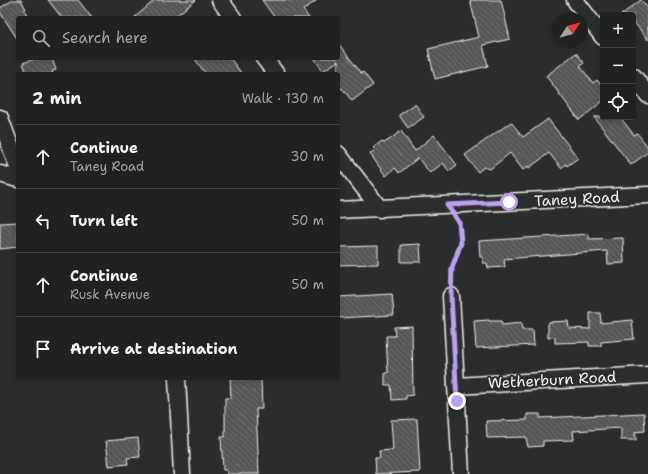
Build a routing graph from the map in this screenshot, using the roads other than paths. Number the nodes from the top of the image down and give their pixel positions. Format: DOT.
graph roads {
  1 [pos="220,0"];
  2 [pos="575,0"];
  3 [pos="232,16"];
  4 [pos="600,33"];
  5 [pos="266,60"];
  6 [pos="274,72"];
  7 [pos="636,80"];
  8 [pos="648,95"];
  9 [pos="0,118"];
  10 [pos="340,157"];
  11 [pos="16,162"];
  12 [pos="0,174"];
  13 [pos="16,178"];
  14 [pos="648,195"];
  15 [pos="380,209"];
  16 [pos="340,210"];
  17 [pos="451,296"];
  18 [pos="648,375"];
  19 [pos="177,380"];
  20 [pos="456,386"];
  21 [pos="182,474"];
  22 [pos="461,474"];
  1 -- 3 [label="street"];
  2 -- 4 [label="street"];
  5 -- 6 [label="street"];
  7 -- 8 [label="street"];
  9 -- 11 [label="street"];
  10 -- 15 [label="street"];
  12 -- 13 [label="street"];
  14 -- 15 [label="street, Taney Road"];
  15 -- 16 [label="street, Taney Road"];
  17 -- 20 [label="street"];
  18 -- 20 [label="street, Wetherburn Road"];
  19 -- 21 [label="street"];
  20 -- 22 [label="street"];
}
